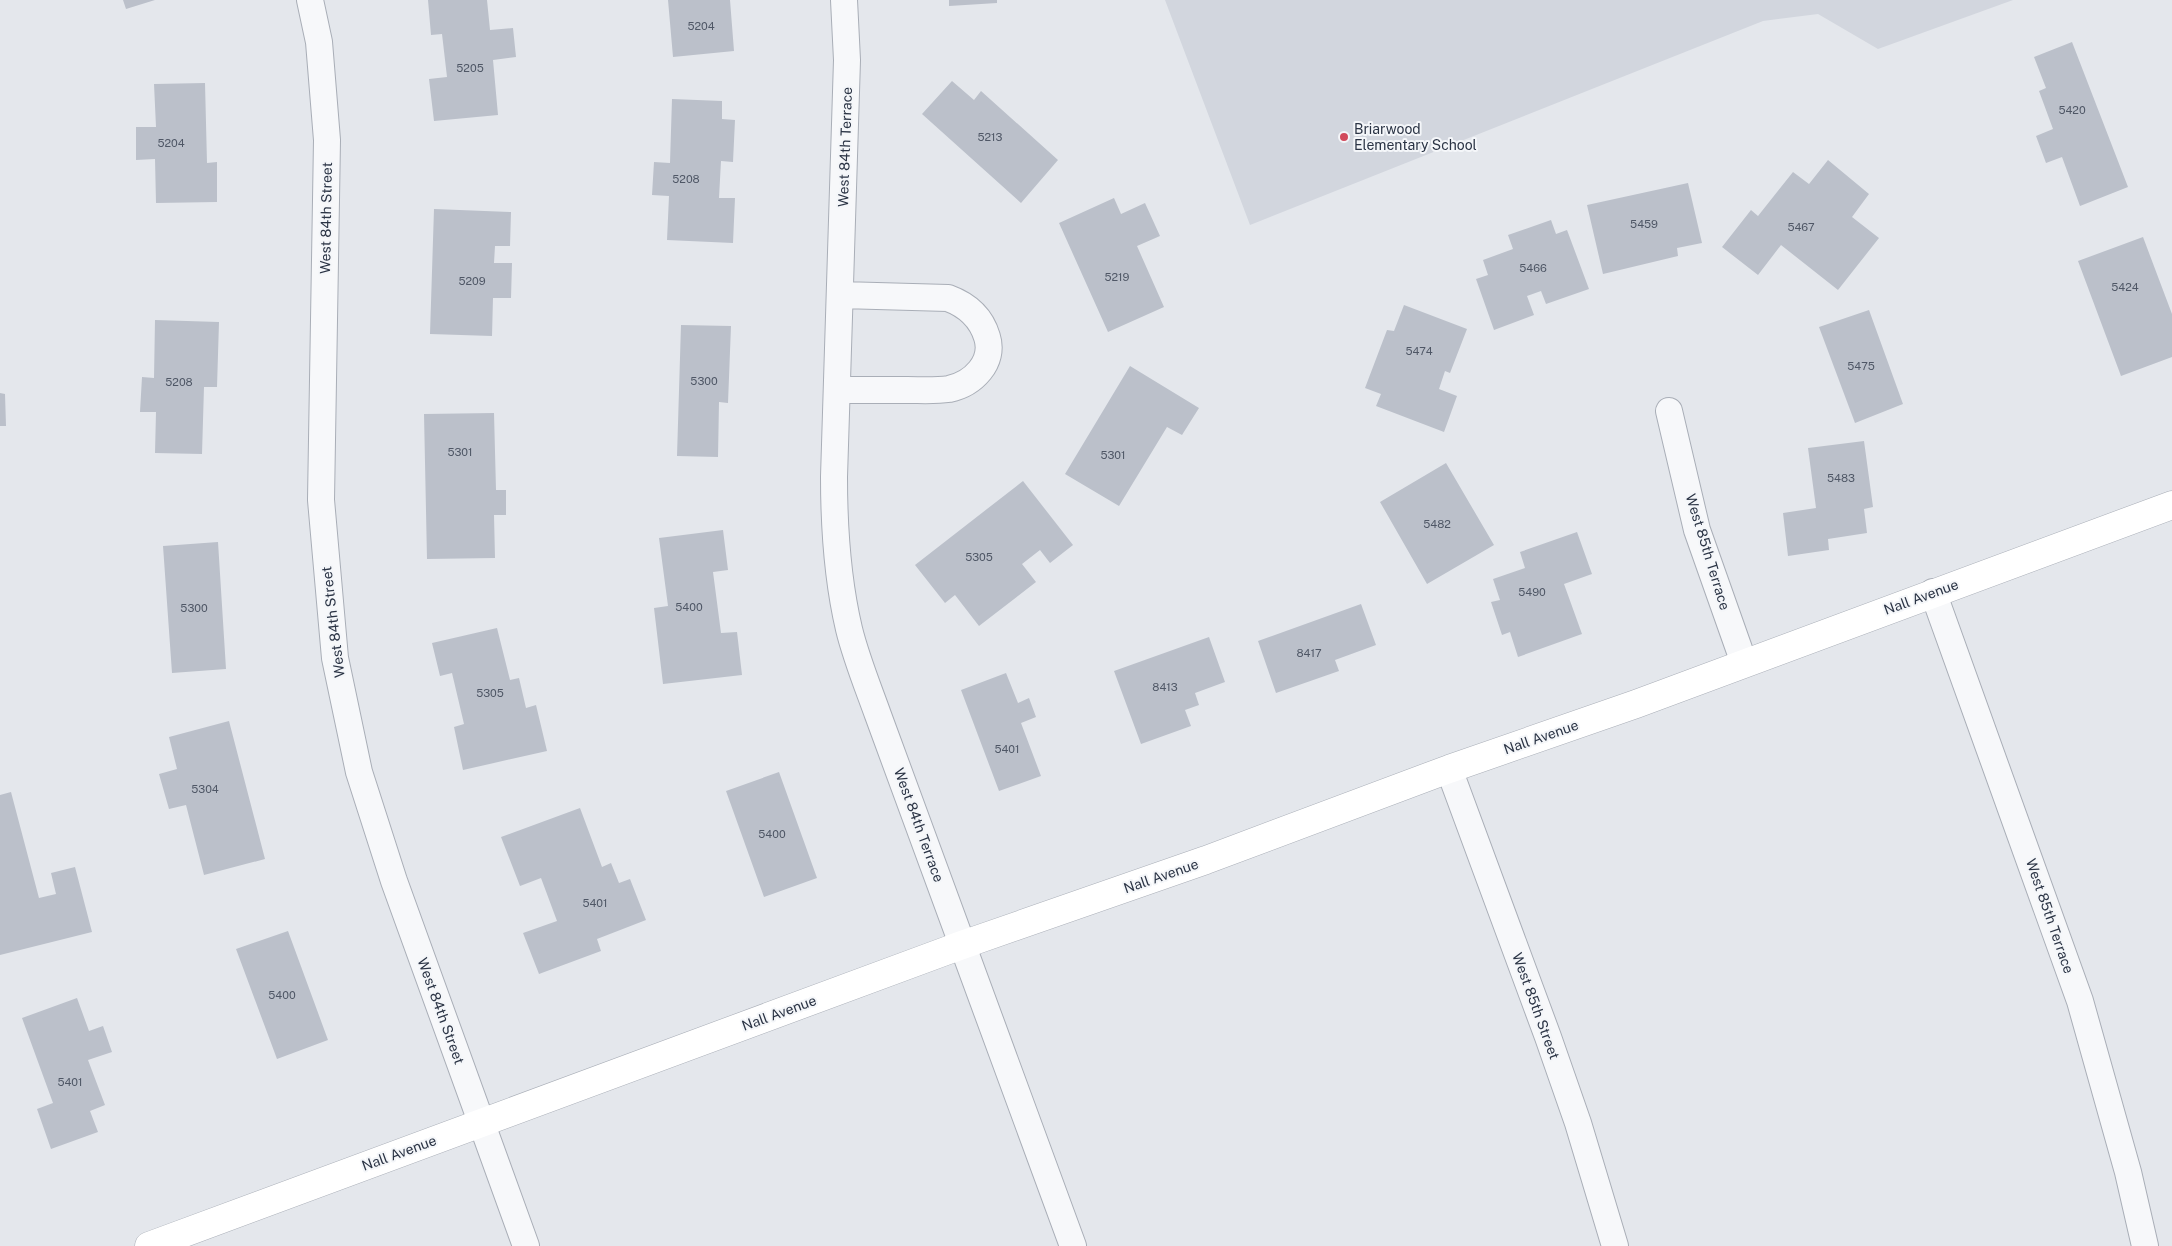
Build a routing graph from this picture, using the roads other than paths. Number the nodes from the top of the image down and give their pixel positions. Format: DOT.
graph roads {
  1 [pos="310,0"];
  2 [pos="844,0"];
  3 [pos="841,295"];
  4 [pos="838,390"];
  5 [pos="1670,411"];
  6 [pos="2172,505"];
  7 [pos="1933,592"];
  8 [pos="1744,663"];
  9 [pos="1450,769"];
  10 [pos="962,945"];
  11 [pos="481,1123"];
  12 [pos="149,1246"];
  13 [pos="526,1246"];
  14 [pos="1073,1246"];
  15 [pos="1615,1246"];
  16 [pos="2144,1246"];
  1 -- 11 [label="street, West 84th Street"];
  2 -- 3 [label="street, West 84th Terrace"];
  3 -- 4 [label="street, West 84th Terrace"];
  3 -- 4 [label="street"];
  4 -- 10 [label="street, West 84th Terrace"];
  5 -- 8 [label="street, West 85th Terrace"];
  6 -- 7 [label="main road, Nall Avenue"];
  7 -- 8 [label="main road, Nall Avenue"];
  7 -- 16 [label="street, West 85th Terrace"];
  8 -- 9 [label="main road, Nall Avenue"];
  9 -- 10 [label="main road, Nall Avenue"];
  9 -- 15 [label="street, West 85th Street"];
  10 -- 11 [label="main road, Nall Avenue"];
  10 -- 14 [label="street, West 84th Terrace"];
  11 -- 12 [label="main road, Nall Avenue"];
  11 -- 13 [label="street, West 84th Street"];
}
